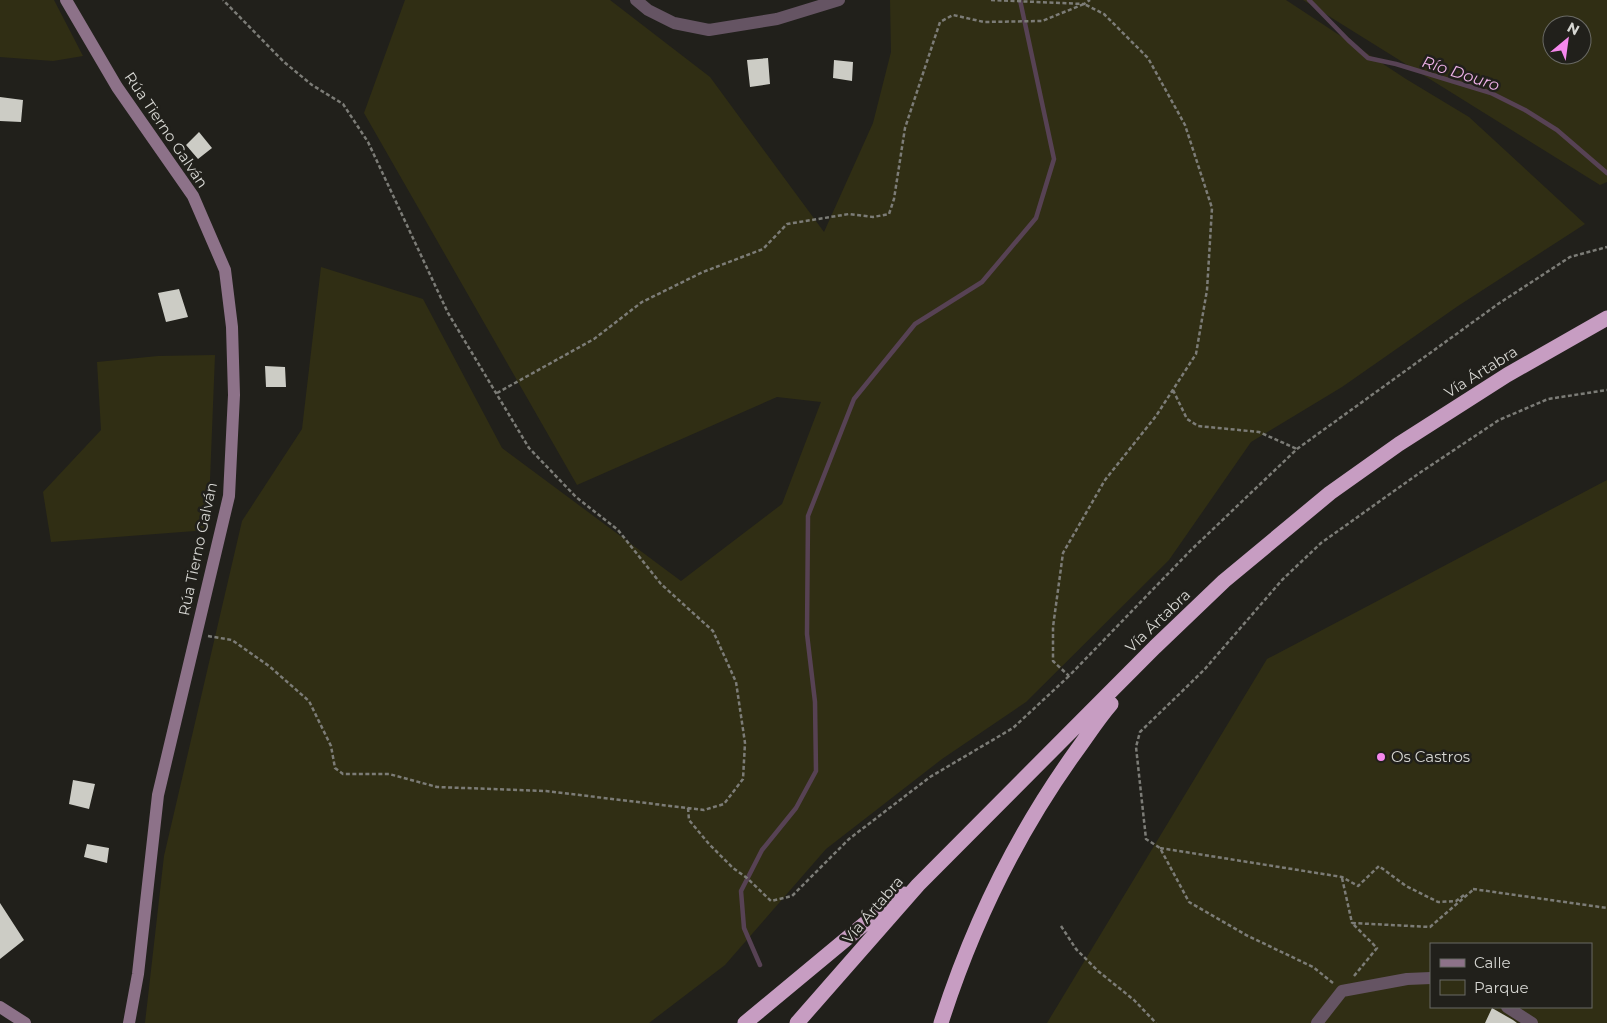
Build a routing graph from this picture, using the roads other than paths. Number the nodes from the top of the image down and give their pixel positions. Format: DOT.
graph roads {
  1 [pos="66,0"];
  2 [pos="636,0"];
  3 [pos="839,0"];
  4 [pos="1607,318"];
  5 [pos="1184,620"];
  6 [pos="918,885"];
  7 [pos="1430,978"];
  8 [pos="0,1006"];
  9 [pos="1508,1008"];
  10 [pos="25,1023"];
  11 [pos="128,1023"];
  12 [pos="745,1023"];
  13 [pos="796,1023"];
  14 [pos="941,1023"];
  15 [pos="1317,1023"];
  16 [pos="1532,1023"];
  1 -- 11 [label="street, Rúa Tierno Galván"];
  2 -- 3 [label="street"];
  4 -- 5 [label="highway, Vía Ártabra"];
  5 -- 6 [label="highway, Vía Ártabra"];
  5 -- 14 [label="highway"];
  6 -- 12 [label="highway"];
  6 -- 13 [label="highway, Vía Ártabra"];
  7 -- 15 [label="street"];
  8 -- 10 [label="street"];
  9 -- 16 [label="street"];
}
